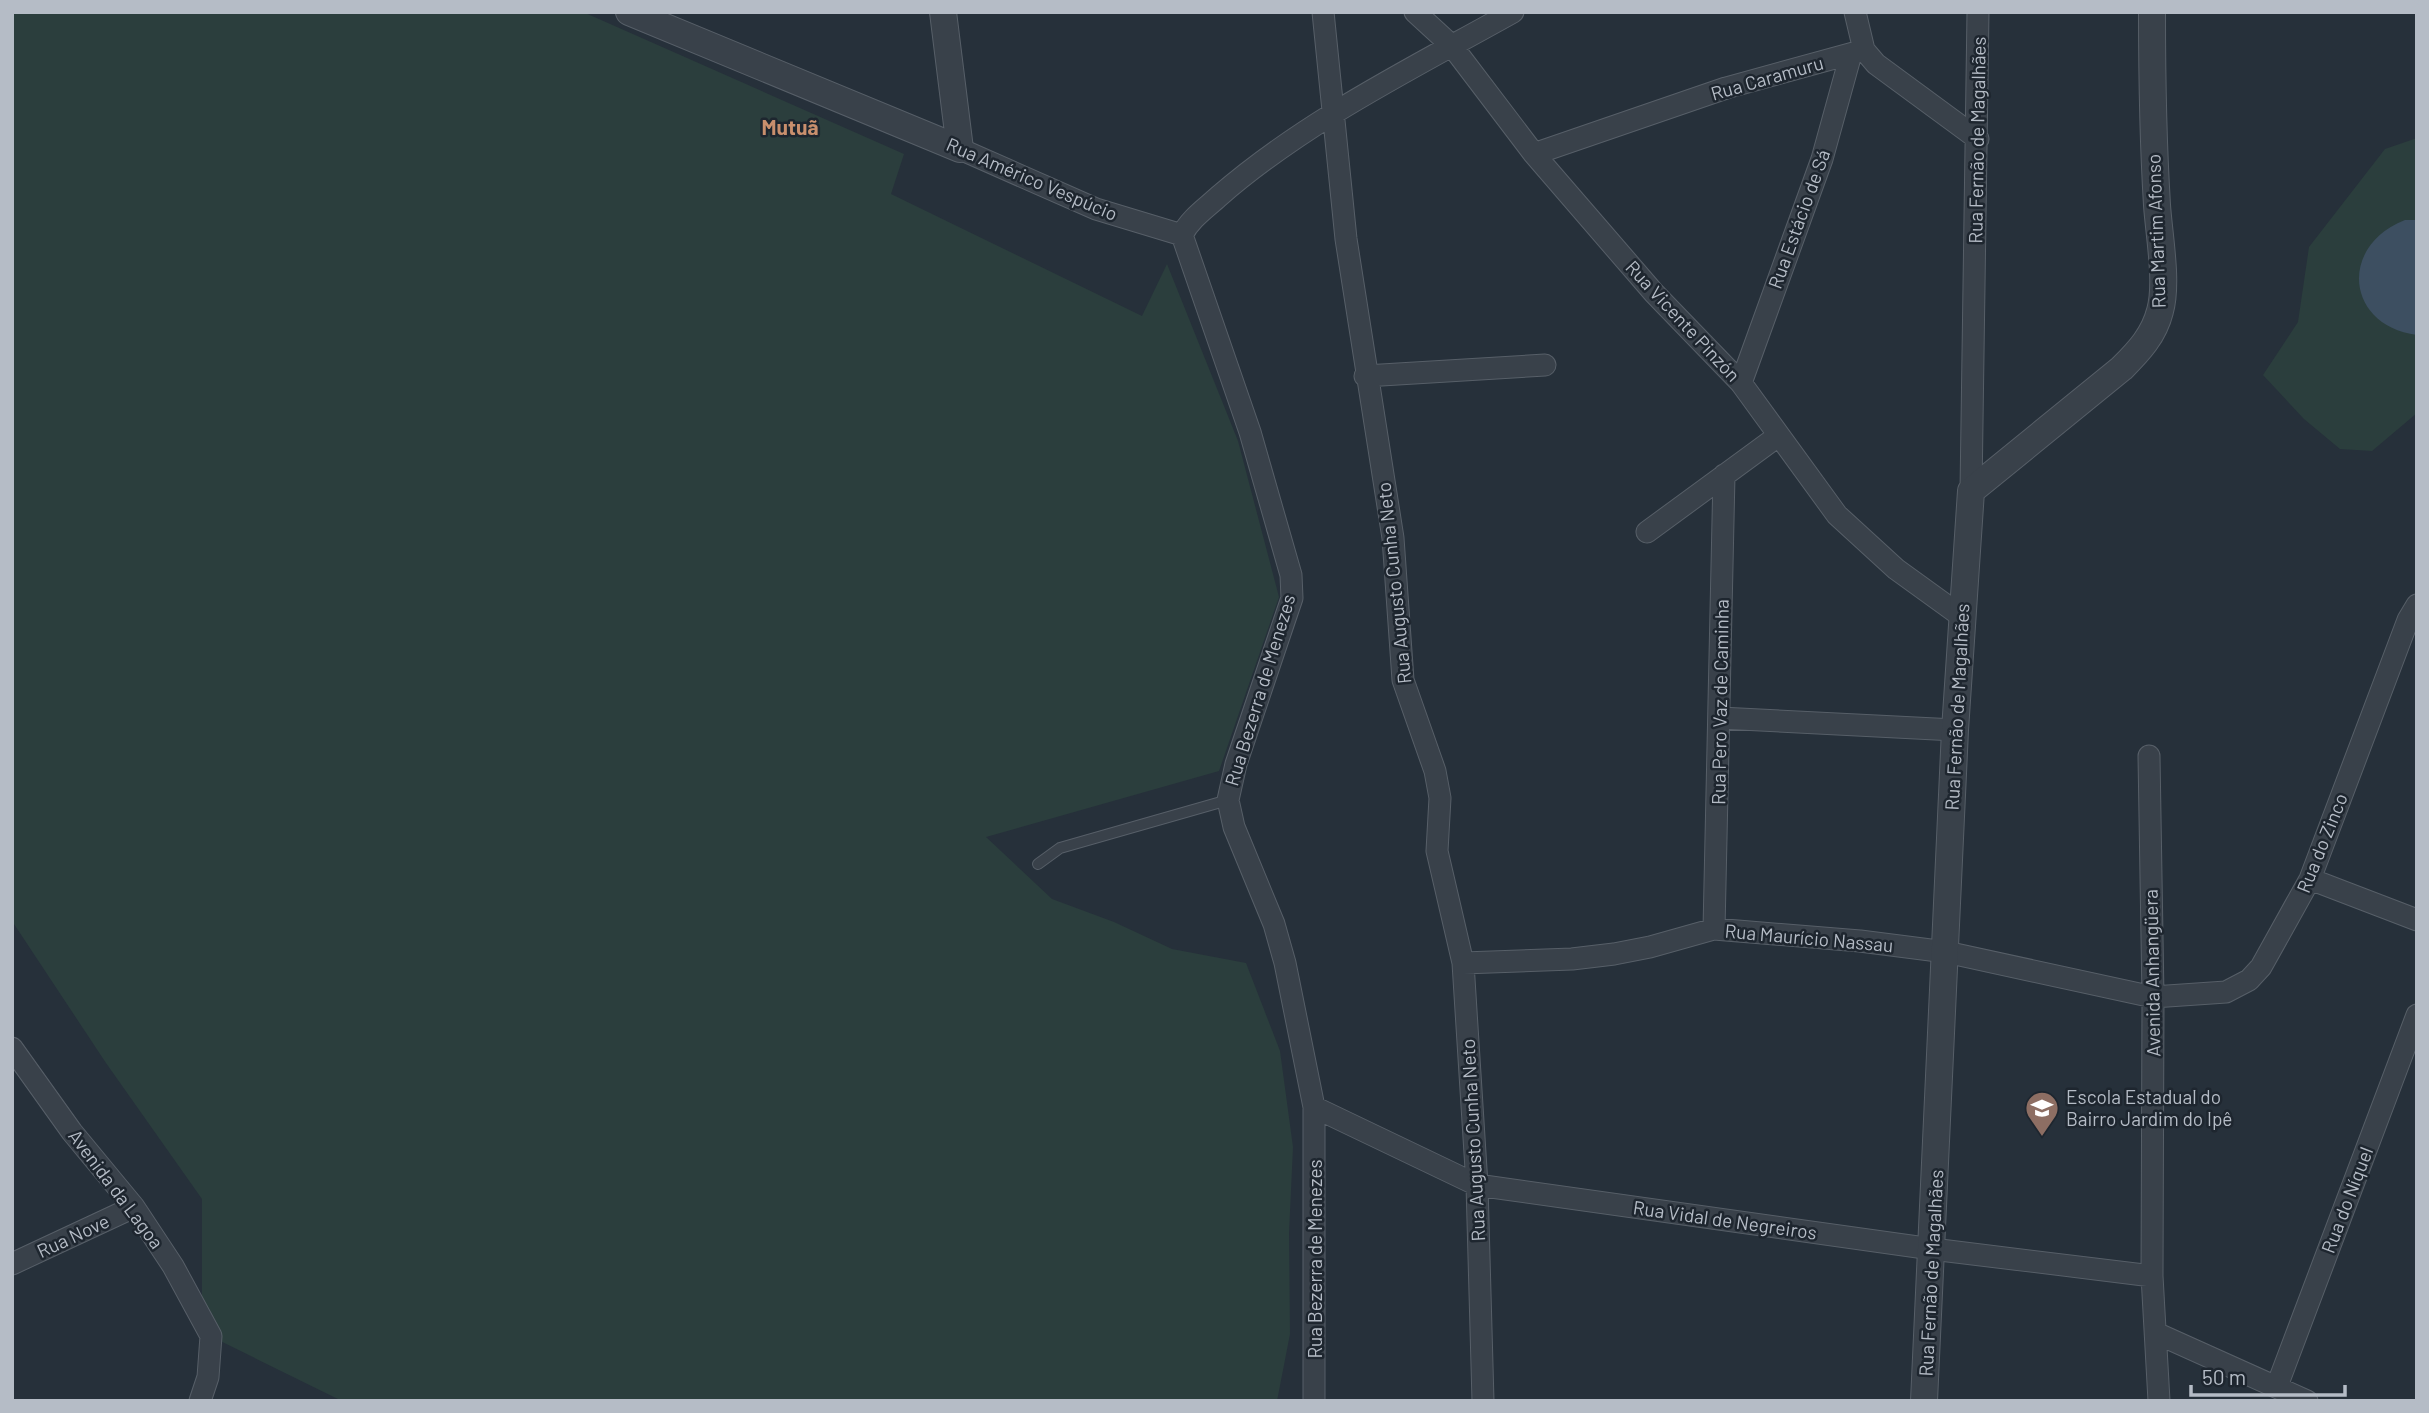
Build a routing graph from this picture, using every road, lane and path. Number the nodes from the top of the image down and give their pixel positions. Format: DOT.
graph roads {
  1 [pos="629,12"];
  2 [pos="943,12"];
  3 [pos="1323,12"];
  4 [pos="1415,12"];
  5 [pos="1513,12"];
  6 [pos="1855,12"];
  7 [pos="1978,12"];
  8 [pos="2152,12"];
  9 [pos="1452,47"];
  10 [pos="1858,52"];
  11 [pos="1334,114"];
  12 [pos="1978,139"];
  13 [pos="960,149"];
  14 [pos="1534,154"];
  15 [pos="1182,235"];
  16 [pos="1545,365"];
  17 [pos="1365,376"];
  18 [pos="1741,383"];
  19 [pos="1778,436"];
  20 [pos="1724,475"];
  21 [pos="1970,491"];
  22 [pos="1647,532"];
  23 [pos="2417,605"];
  24 [pos="1961,616"];
  25 [pos="1720,718"];
  26 [pos="1955,730"];
  27 [pos="2149,756"];
  28 [pos="1228,800"];
  29 [pos="1038,864"];
  30 [pos="2310,878"];
  31 [pos="2417,920"];
  32 [pos="1714,929"];
  33 [pos="1946,952"];
  34 [pos="1463,963"];
  35 [pos="2153,997"];
  36 [pos="2417,1015"];
  37 [pos="12,1048"];
  38 [pos="1314,1107"];
  39 [pos="1477,1185"];
  40 [pos="134,1208"];
  41 [pos="1932,1249"];
  42 [pos="12,1264"];
  43 [pos="2152,1276"];
  44 [pos="2156,1333"];
  45 [pos="2277,1386"];
  46 [pos="200,1401"];
  47 [pos="1314,1401"];
  48 [pos="1483,1401"];
  49 [pos="1924,1401"];
  50 [pos="2159,1401"];
  51 [pos="2307,1401"];
  1 -- 13 [label="street, Rua Américo Vespúcio"];
  2 -- 13 [label="street"];
  3 -- 11 [label="street, Rua Augusto Cunha Neto"];
  4 -- 9 [label="street, Rua Vicente Pinzón"];
  5 -- 9 [label="street"];
  6 -- 10 [label="street"];
  7 -- 12 [label="street, Rua Fernão de Magalhães"];
  8 -- 21 [label="street, Rua Martim Afonso"];
  9 -- 11 [label="street"];
  9 -- 14 [label="street, Rua Vicente Pinzón"];
  10 -- 12 [label="street"];
  10 -- 14 [label="street, Rua Caramuru"];
  10 -- 18 [label="street, Rua Estácio de Sá"];
  11 -- 15 [label="street"];
  11 -- 17 [label="street, Rua Augusto Cunha Neto"];
  12 -- 21 [label="street, Rua Fernão de Magalhães"];
  13 -- 15 [label="street, Rua Américo Vespúcio"];
  14 -- 18 [label="street, Rua Vicente Pinzón"];
  15 -- 28 [label="street, Rua Bezerra de Menezes"];
  16 -- 17 [label="street"];
  17 -- 34 [label="street, Rua Augusto Cunha Neto"];
  18 -- 19 [label="street, Rua Vicente Pinzón"];
  19 -- 20 [label="street"];
  19 -- 24 [label="street, Rua Vicente Pinzón"];
  20 -- 22 [label="street"];
  20 -- 25 [label="street, Rua Pero Vaz de Caminha"];
  21 -- 24 [label="street, Rua Fernão de Magalhães"];
  23 -- 30 [label="street, Rua do Zinco"];
  24 -- 26 [label="street, Rua Fernão de Magalhães"];
  25 -- 26 [label="street"];
  25 -- 32 [label="street, Rua Pero Vaz de Caminha"];
  26 -- 33 [label="street, Rua Fernão de Magalhães"];
  27 -- 35 [label="street, Avenida Anhangüera"];
  28 -- 29 [label="lane"];
  28 -- 38 [label="street, Rua Bezerra de Menezes"];
  30 -- 31 [label="street"];
  30 -- 35 [label="street, Rua do Zinco"];
  32 -- 33 [label="street, Rua Maurício Nassau"];
  32 -- 34 [label="street, Rua Maurício Nassau"];
  33 -- 35 [label="street, Rua Maurício Nassau"];
  33 -- 41 [label="street, Rua Fernão de Magalhães"];
  34 -- 39 [label="street, Rua Augusto Cunha Neto"];
  35 -- 43 [label="street, Avenida Anhangüera"];
  36 -- 45 [label="street, Rua do Níquel"];
  37 -- 40 [label="street, Avenida da Lagoa"];
  38 -- 39 [label="street, Rua Vidal de Negreiros"];
  38 -- 47 [label="street, Rua Bezerra de Menezes"];
  39 -- 41 [label="street, Rua Vidal de Negreiros"];
  39 -- 48 [label="street, Rua Augusto Cunha Neto"];
  40 -- 42 [label="street, Rua Nove"];
  40 -- 46 [label="street, Avenida da Lagoa"];
  41 -- 43 [label="street, Rua Vidal de Negreiros"];
  41 -- 49 [label="street, Rua Fernão de Magalhães"];
  43 -- 44 [label="street, Avenida Anhangüera"];
  44 -- 45 [label="street"];
  44 -- 50 [label="street, Avenida Anhangüera"];
  45 -- 51 [label="street"];
}
